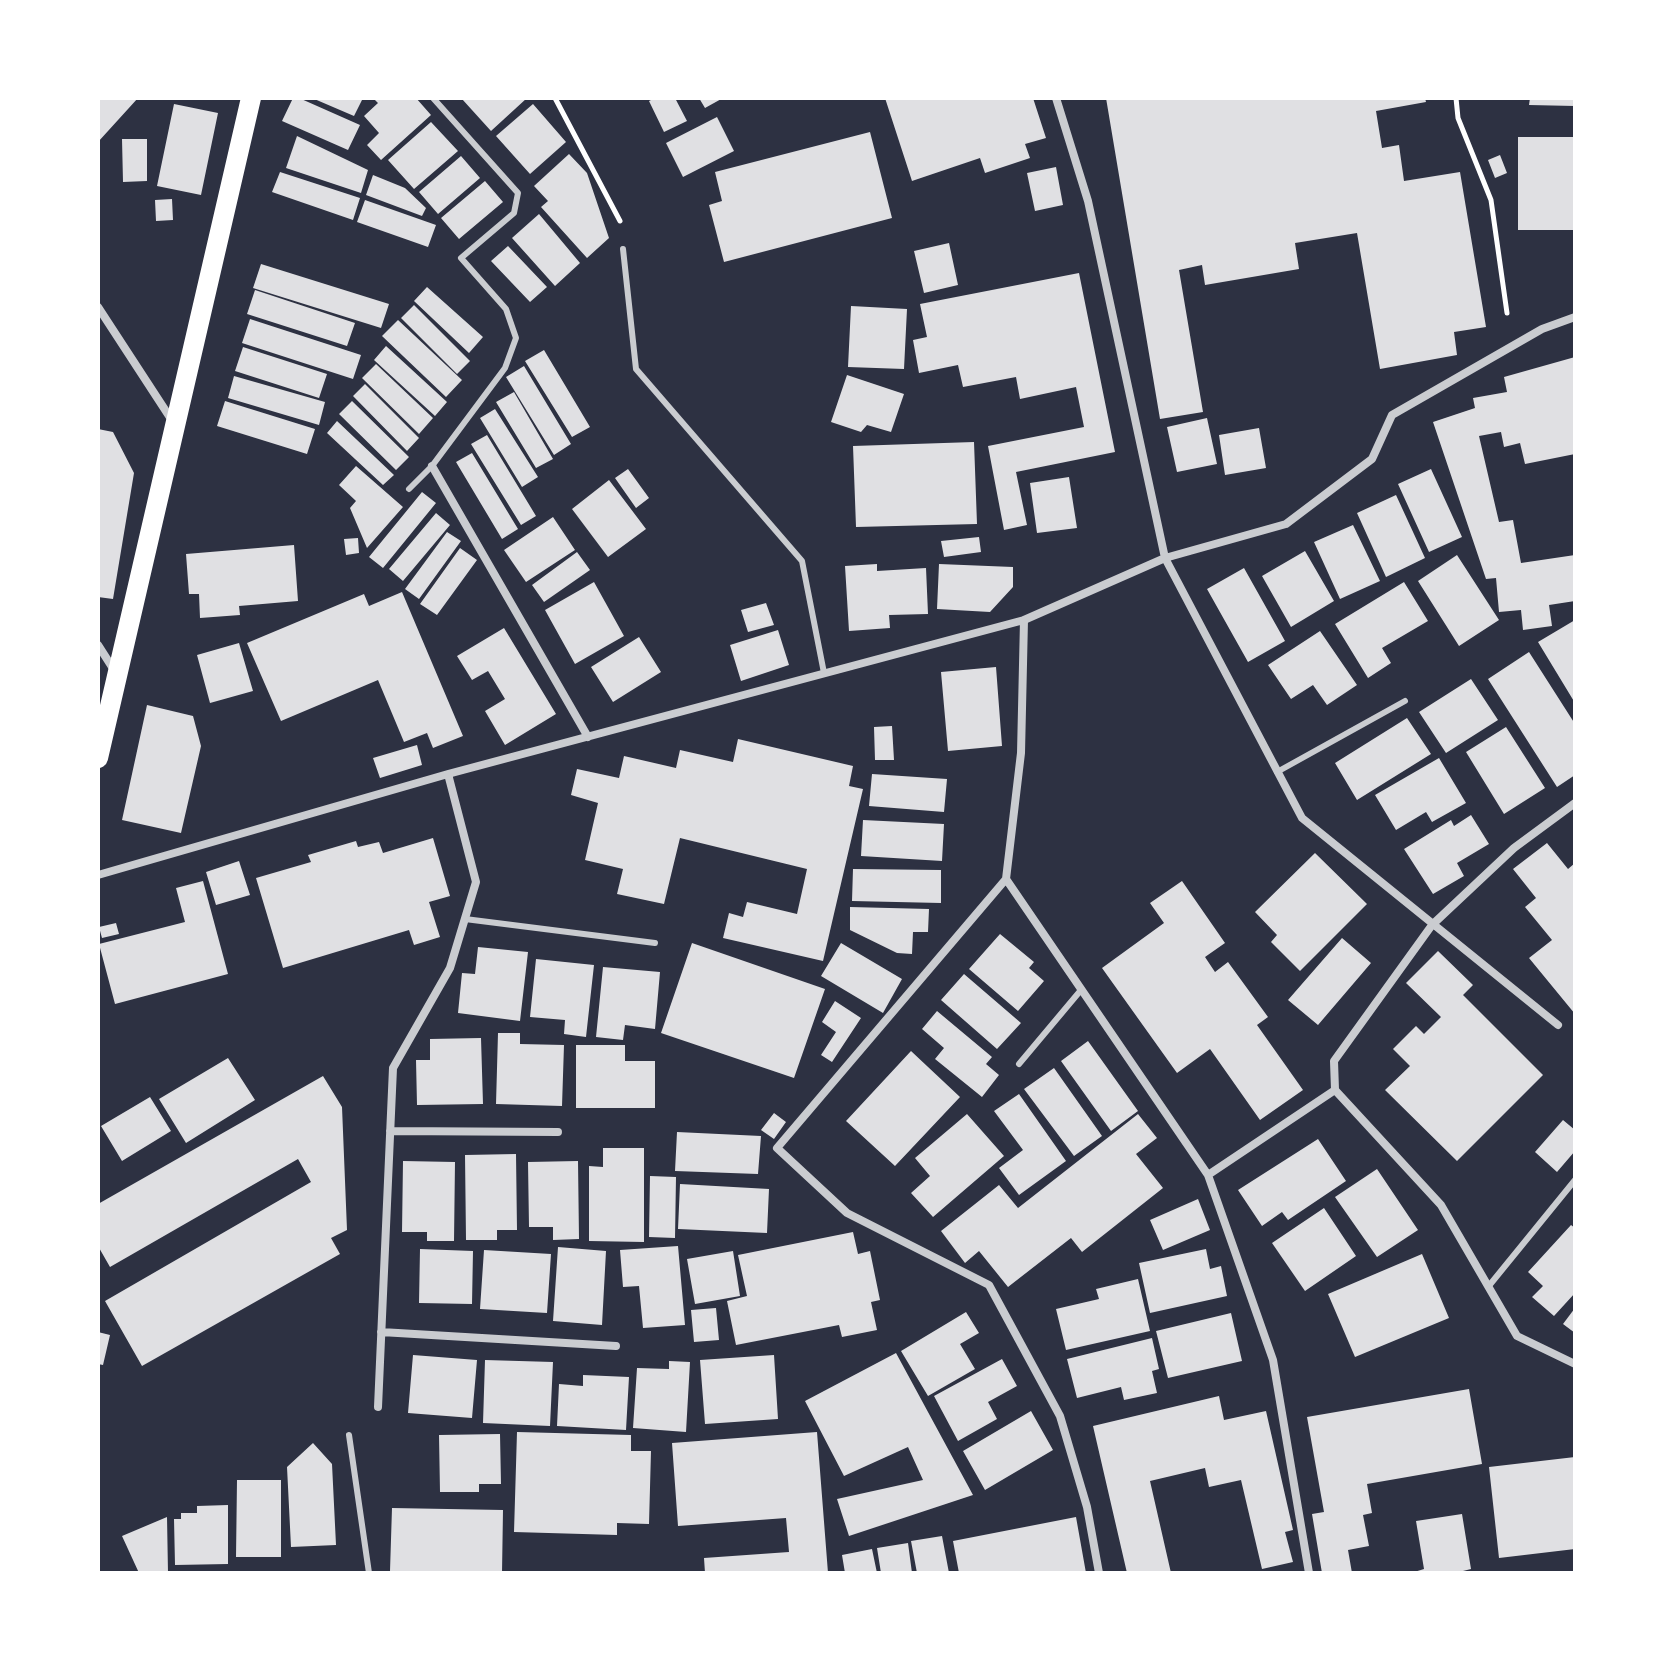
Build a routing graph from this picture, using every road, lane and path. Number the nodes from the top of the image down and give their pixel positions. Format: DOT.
graph roads {
  1 [pos="251,98"];
  2 [pos="433,98"];
  3 [pos="555,98"];
  4 [pos="1056,98"];
  5 [pos="1456,98"];
  6 [pos="623,249"];
  7 [pos="98,307"];
  8 [pos="1575,317"];
  9 [pos="1511,347"];
  10 [pos="174,423"];
  11 [pos="432,466"];
  12 [pos="409,489"];
  13 [pos="1165,558"];
  14 [pos="1024,620"];
  15 [pos="98,645"];
  16 [pos="824,673"];
  17 [pos="117,674"];
  18 [pos="1405,701"];
  19 [pos="588,737"];
  20 [pos="98,758"];
  21 [pos="1277,772"];
  22 [pos="448,774"];
  23 [pos="1575,803"];
  24 [pos="98,875"];
  25 [pos="1006,879"];
  26 [pos="465,919"];
  27 [pos="1432,925"];
  28 [pos="655,943"];
  29 [pos="1081,990"];
  30 [pos="1558,1025"];
  31 [pos="1019,1064"];
  32 [pos="1335,1090"];
  33 [pos="390,1131"];
  34 [pos="558,1132"];
  35 [pos="1208,1175"];
  36 [pos="1575,1180"];
  37 [pos="1488,1287"];
  38 [pos="381,1332"];
  39 [pos="616,1346"];
  40 [pos="1575,1364"];
  41 [pos="378,1407"];
  42 [pos="349,1435"];
  43 [pos="369,1573"];
  44 [pos="1099,1573"];
  45 [pos="1309,1573"];
  1 -- 10 [label="main road"];
  2 -- 11 [label="lane"];
  3 -- 6 [label="path"];
  4 -- 13 [label="street"];
  5 -- 9 [label="path"];
  6 -- 16 [label="lane"];
  7 -- 10 [label="street"];
  8 -- 9 [label="street"];
  9 -- 13 [label="street"];
  10 -- 17 [label="main road"];
  11 -- 12 [label="lane"];
  11 -- 19 [label="street"];
  13 -- 14 [label="street"];
  13 -- 21 [label="street"];
  14 -- 16 [label="street"];
  14 -- 25 [label="street"];
  15 -- 17 [label="street"];
  16 -- 19 [label="street"];
  17 -- 20 [label="main road"];
  18 -- 21 [label="lane"];
  19 -- 22 [label="street"];
  21 -- 27 [label="street"];
  22 -- 24 [label="street"];
  22 -- 26 [label="street"];
  23 -- 27 [label="street"];
  25 -- 29 [label="street"];
  25 -- 44 [label="street"];
  26 -- 28 [label="lane"];
  26 -- 33 [label="street"];
  27 -- 30 [label="street"];
  27 -- 32 [label="street"];
  29 -- 31 [label="lane"];
  29 -- 35 [label="street"];
  32 -- 35 [label="street"];
  32 -- 37 [label="street"];
  33 -- 34 [label="street"];
  33 -- 38 [label="street"];
  35 -- 45 [label="street"];
  36 -- 37 [label="lane"];
  37 -- 40 [label="street"];
  38 -- 39 [label="street"];
  38 -- 41 [label="street"];
  42 -- 43 [label="lane"];
}
